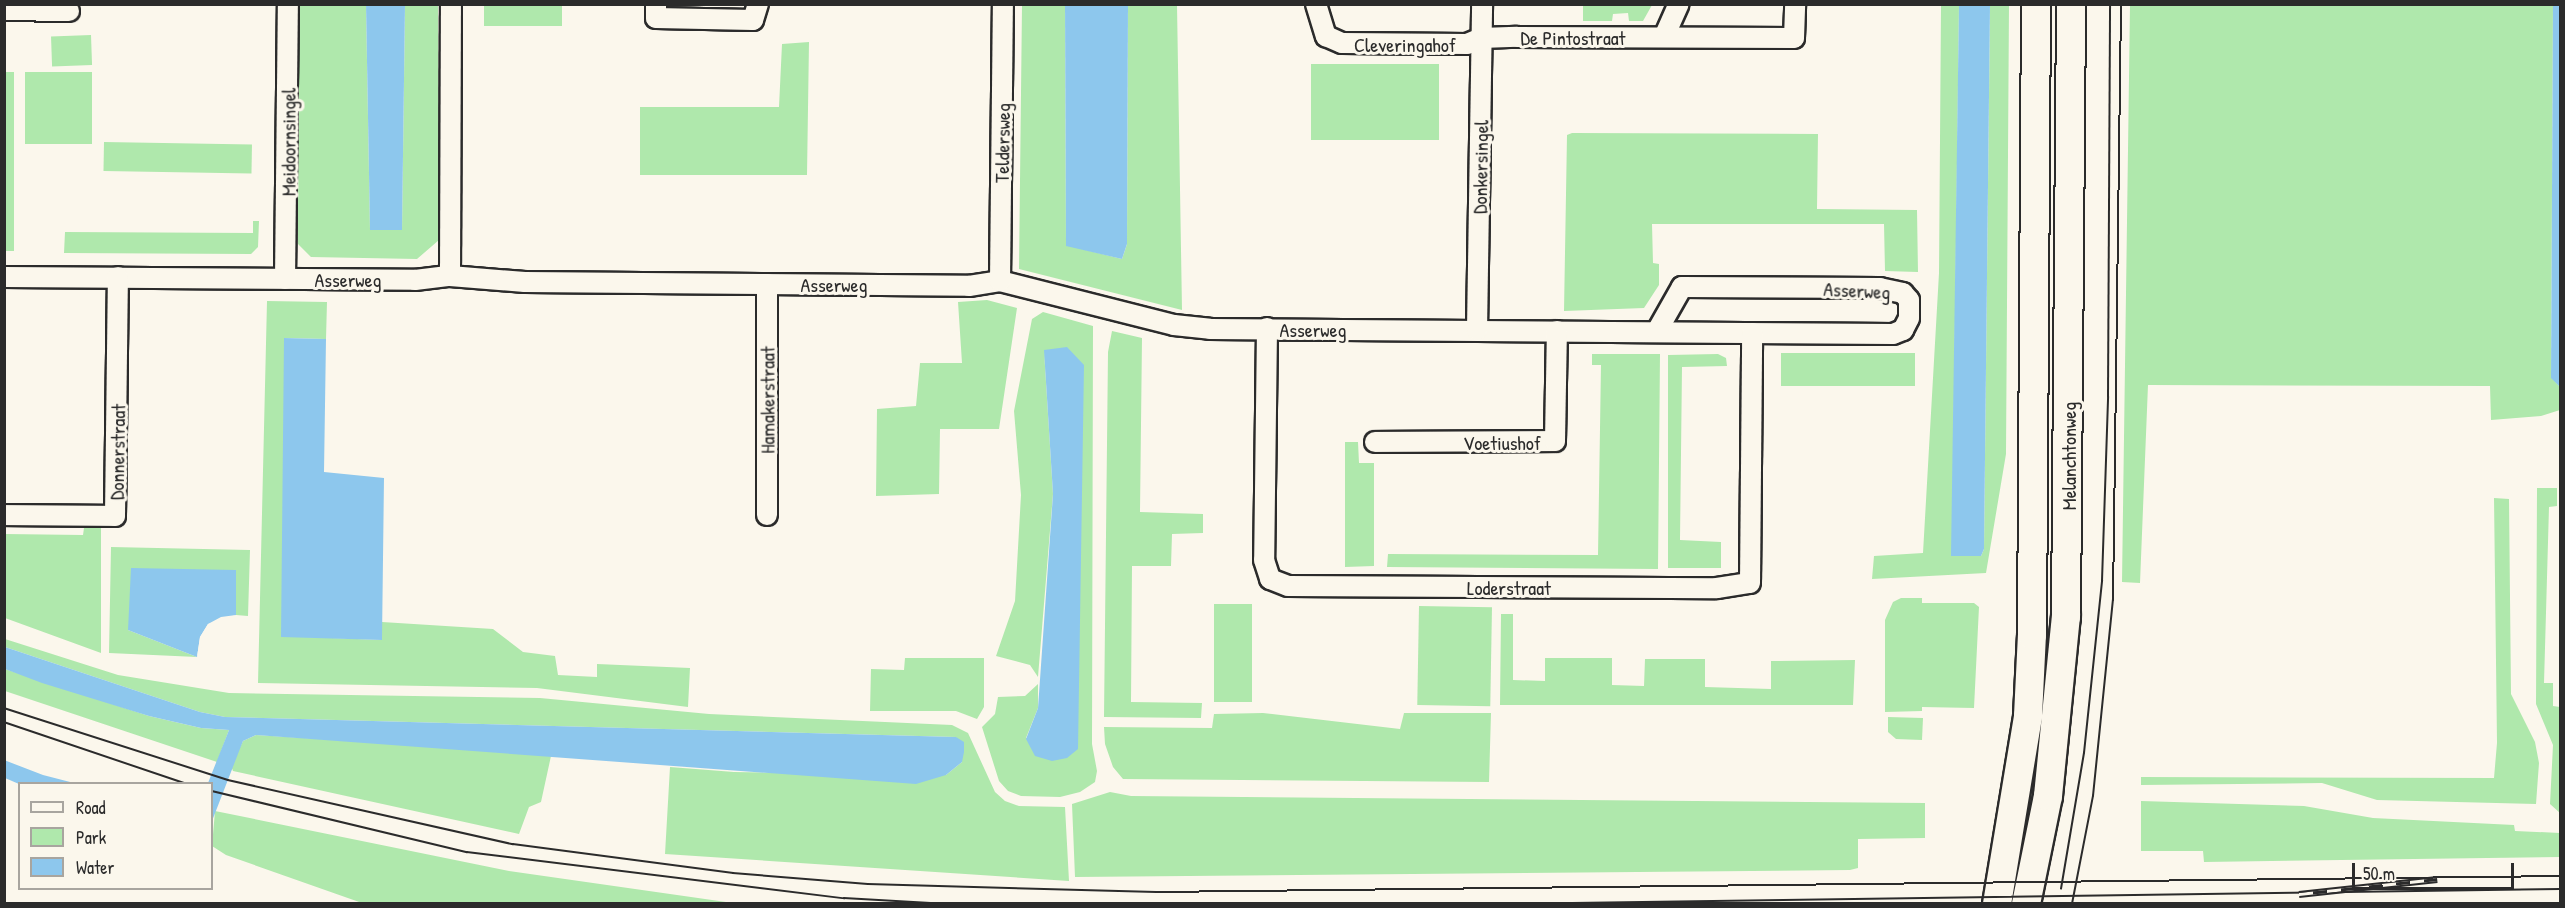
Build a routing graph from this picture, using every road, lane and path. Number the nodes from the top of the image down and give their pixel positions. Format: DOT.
graph roads {
  1 [pos="288,4"];
  2 [pos="451,4"];
  3 [pos="656,4"];
  4 [pos="758,4"];
  5 [pos="1003,4"];
  6 [pos="1316,4"];
  7 [pos="1482,4"];
  8 [pos="1679,4"];
  9 [pos="1794,4"];
  10 [pos="2037,4"];
  11 [pos="2072,4"];
  12 [pos="4,10"];
  13 [pos="69,11"];
  14 [pos="1664,37"];
  15 [pos="1481,38"];
  16 [pos="450,276"];
  17 [pos="4,277"];
  18 [pos="118,277"];
  19 [pos="285,279"];
  20 [pos="1000,281"];
  21 [pos="767,284"];
  22 [pos="1267,328"];
  23 [pos="1478,330"];
  24 [pos="1557,331"];
  25 [pos="1657,331"];
  26 [pos="1752,333"];
  27 [pos="1376,442"];
  28 [pos="4,515"];
  29 [pos="767,515"];
  30 [pos="1997,903"];
  31 [pos="2026,903"];
  1 -- 19 [label="street, Meidoornsingel"];
  2 -- 16 [label="street"];
  3 -- 4 [label="street"];
  5 -- 20 [label="street, Teldersweg"];
  6 -- 15 [label="street, Cleveringahof"];
  7 -- 15 [label="street, Donkersingel"];
  8 -- 14 [label="street"];
  9 -- 14 [label="street, De Pintostraat"];
  10 -- 30 [label="street, Melanchtonweg"];
  11 -- 31 [label="street, Melanchtonweg"];
  12 -- 13 [label="street"];
  14 -- 15 [label="street, De Pintostraat"];
  15 -- 23 [label="street, Donkersingel"];
  16 -- 19 [label="street, Asserweg"];
  16 -- 21 [label="street, Asserweg"];
  17 -- 18 [label="street, Asserweg"];
  18 -- 19 [label="street, Asserweg"];
  18 -- 28 [label="street, Donnerstraat"];
  20 -- 21 [label="street, Asserweg"];
  20 -- 22 [label="street, Asserweg"];
  21 -- 29 [label="street, Hamakerstraat"];
  22 -- 23 [label="street, Asserweg"];
  22 -- 26 [label="street, Loderstraat"];
  23 -- 24 [label="street, Asserweg"];
  24 -- 25 [label="street, Asserweg"];
  24 -- 27 [label="street, Voetiushof"];
  25 -- 26 [label="street, Asserweg"];
  25 -- 26 [label="street, Asserweg"];
}
